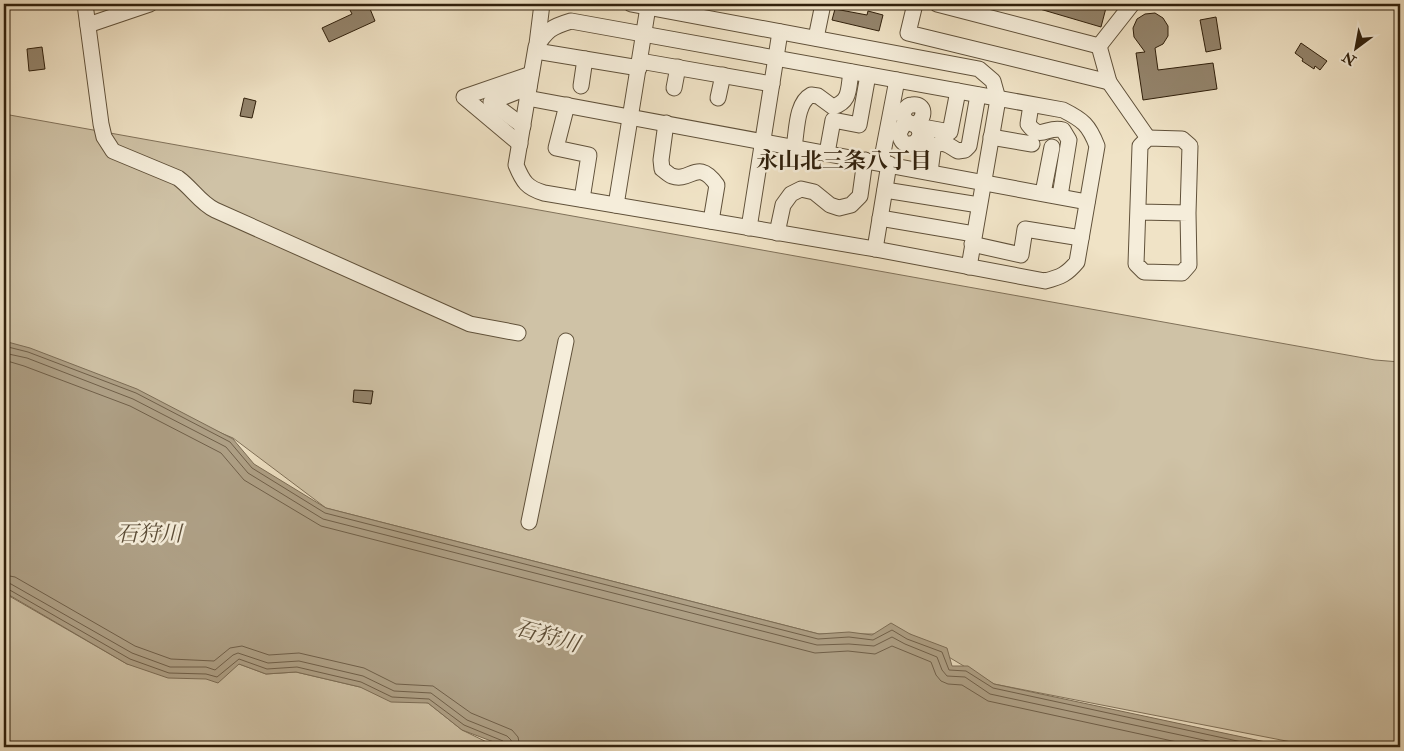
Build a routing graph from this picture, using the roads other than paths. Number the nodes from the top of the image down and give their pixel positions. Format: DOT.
graph roads {
  1 [pos="85,4"];
  2 [pos="150,4"];
  3 [pos="542,4"];
  4 [pos="631,4"];
  5 [pos="823,4"];
  6 [pos="915,4"];
  7 [pos="937,4"];
  8 [pos="1132,4"];
  9 [pos="960,6"];
  10 [pos="648,7"];
  11 [pos="88,25"];
  12 [pos="780,32"];
  13 [pos="644,34"];
  14 [pos="816,38"];
  15 [pos="1099,46"];
  16 [pos="536,49"];
  17 [pos="1006,57"];
  18 [pos="585,59"];
  19 [pos="775,59"];
  20 [pos="639,65"];
  21 [pos="678,67"];
  22 [pos="851,72"];
  23 [pos="723,75"];
  24 [pos="868,75"];
  25 [pos="896,80"];
  26 [pos="993,81"];
  27 [pos="1109,82"];
  28 [pos="772,84"];
  29 [pos="920,84"];
  30 [pos="529,86"];
  31 [pos="581,86"];
  32 [pos="674,88"];
  33 [pos="958,91"];
  34 [pos="978,95"];
  35 [pos="718,98"];
  36 [pos="998,99"];
  37 [pos="567,105"];
  38 [pos="1031,105"];
  39 [pos="631,117"];
  40 [pos="666,123"];
  41 [pos="523,126"];
  42 [pos="992,137"];
  43 [pos="1148,138"];
  44 [pos="762,141"];
  45 [pos="520,144"];
  46 [pos="1032,144"];
  47 [pos="794,147"];
  48 [pos="1052,147"];
  49 [pos="827,153"];
  50 [pos="865,160"];
  51 [pos="885,164"];
  52 [pos="904,167"];
  53 [pos="925,171"];
  54 [pos="983,182"];
  55 [pos="885,190"];
  56 [pos="1043,193"];
  57 [pos="1060,196"];
  58 [pos="582,199"];
  59 [pos="1087,202"];
  60 [pos="616,205"];
  61 [pos="979,206"];
  62 [pos="1139,212"];
  63 [pos="1188,212"];
  64 [pos="880,218"];
  65 [pos="711,222"];
  66 [pos="749,228"];
  67 [pos="777,233"];
  68 [pos="1081,238"];
  69 [pos="973,239"];
  70 [pos="875,250"];
  71 [pos="969,267"];
  72 [pos="518,333"];
  73 [pos="566,342"];
  74 [pos="529,522"];
  1 -- 11 [label="street"];
  2 -- 11 [label="street"];
  3 -- 16 [label="street"];
  4 -- 10 [label="street"];
  5 -- 14 [label="street"];
  6 -- 17 [label="street"];
  7 -- 9 [label="street"];
  8 -- 15 [label="street"];
  9 -- 15 [label="street"];
  10 -- 12 [label="street"];
  10 -- 13 [label="street"];
  11 -- 72 [label="street"];
  12 -- 14 [label="street"];
  12 -- 19 [label="street"];
  13 -- 16 [label="street"];
  13 -- 19 [label="street"];
  13 -- 20 [label="street"];
  14 -- 26 [label="street"];
  15 -- 27 [label="street"];
  16 -- 18 [label="street"];
  16 -- 30 [label="street"];
  17 -- 26 [label="street"];
  17 -- 27 [label="street"];
  18 -- 20 [label="street"];
  18 -- 31 [label="street"];
  19 -- 22 [label="street"];
  19 -- 28 [label="street"];
  20 -- 21 [label="street"];
  20 -- 39 [label="street"];
  21 -- 23 [label="street"];
  21 -- 32 [label="street"];
  22 -- 24 [label="street"];
  22 -- 47 [label="street"];
  23 -- 28 [label="street"];
  23 -- 35 [label="street"];
  24 -- 25 [label="street"];
  24 -- 49 [label="street"];
  25 -- 29 [label="street"];
  25 -- 51 [label="street"];
  26 -- 36 [label="street"];
  27 -- 43 [label="street"];
  28 -- 44 [label="street"];
  29 -- 33 [label="street"];
  29 -- 52 [label="street"];
  30 -- 37 [label="street"];
  30 -- 41 [label="street"];
  30 -- 41 [label="street"];
  30 -- 45 [label="street"];
  33 -- 34 [label="street"];
  33 -- 53 [label="street"];
  34 -- 36 [label="street"];
  34 -- 53 [label="street"];
  36 -- 38 [label="street"];
  36 -- 42 [label="street"];
  37 -- 39 [label="street"];
  37 -- 58 [label="street"];
  38 -- 57 [label="street"];
  38 -- 59 [label="street"];
  39 -- 40 [label="street"];
  39 -- 60 [label="street"];
  40 -- 44 [label="street"];
  40 -- 65 [label="street"];
  41 -- 45 [label="street"];
  42 -- 46 [label="street"];
  42 -- 54 [label="street"];
  43 -- 62 [label="street"];
  43 -- 63 [label="street"];
  44 -- 47 [label="street"];
  44 -- 66 [label="street"];
  45 -- 58 [label="street"];
  47 -- 49 [label="street"];
  48 -- 56 [label="street"];
  49 -- 50 [label="street"];
  50 -- 51 [label="street"];
  50 -- 67 [label="street"];
  51 -- 52 [label="street"];
  51 -- 55 [label="street"];
  52 -- 53 [label="street"];
  53 -- 54 [label="street"];
  54 -- 56 [label="street"];
  54 -- 61 [label="street"];
  55 -- 61 [label="street"];
  55 -- 64 [label="street"];
  56 -- 57 [label="street"];
  57 -- 59 [label="street"];
  58 -- 60 [label="street"];
  59 -- 68 [label="street"];
  60 -- 65 [label="street"];
  61 -- 69 [label="street"];
  62 -- 63 [label="street"];
  62 -- 63 [label="street"];
  64 -- 69 [label="street"];
  64 -- 70 [label="street"];
  65 -- 66 [label="street"];
  66 -- 67 [label="street"];
  67 -- 70 [label="street"];
  68 -- 69 [label="street"];
  68 -- 71 [label="street"];
  69 -- 71 [label="street"];
  70 -- 71 [label="street"];
  73 -- 74 [label="street"];
}
